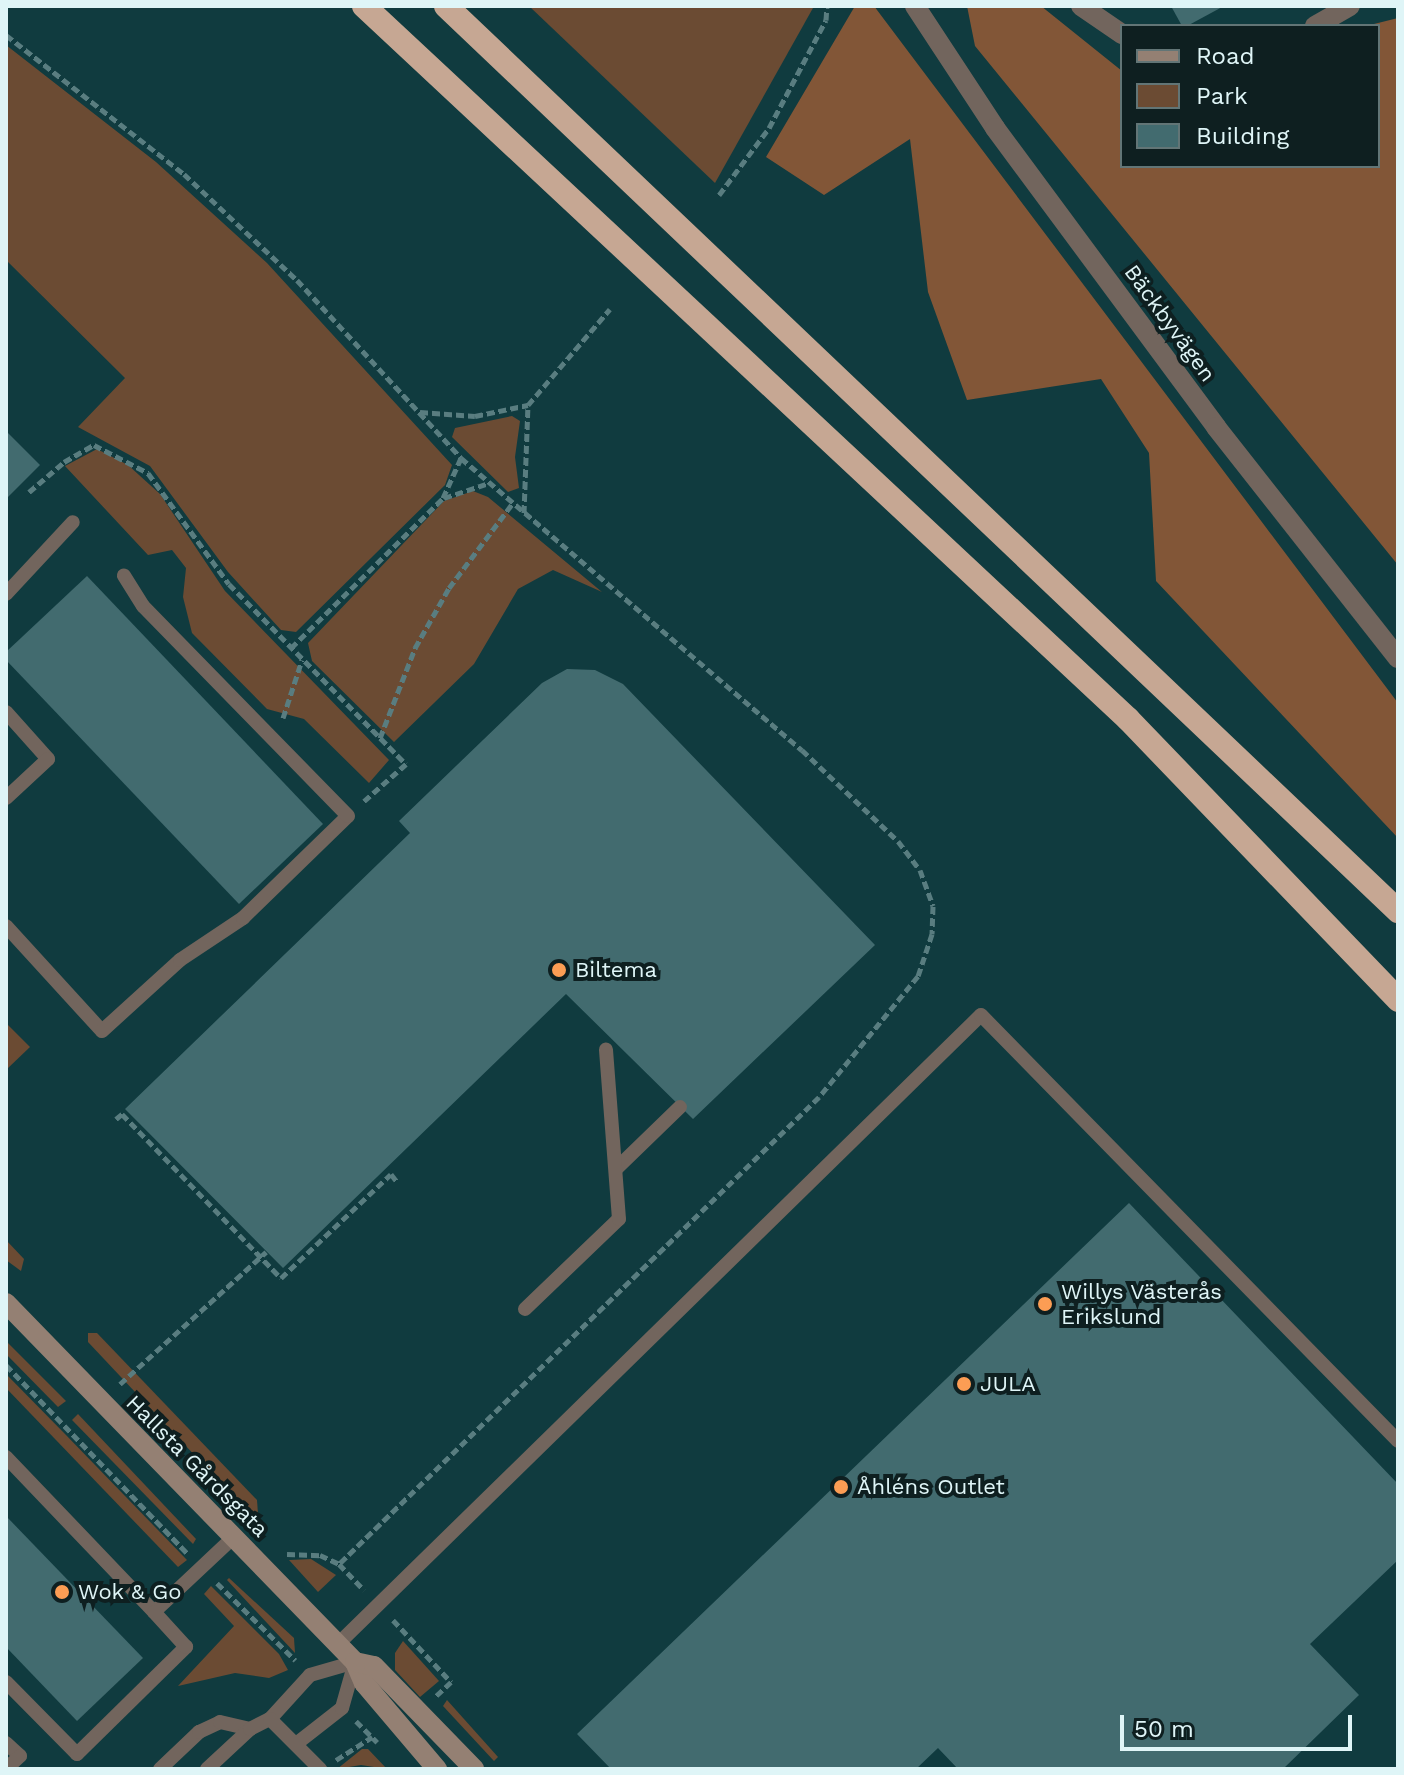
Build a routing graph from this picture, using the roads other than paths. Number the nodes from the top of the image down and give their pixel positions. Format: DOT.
graph roads {
  1 [pos="364,6"];
  2 [pos="446,6"];
  3 [pos="1081,6"];
  4 [pos="1350,6"];
  5 [pos="918,7"];
  6 [pos="1319,17"];
  7 [pos="1120,33"];
  8 [pos="73,522"];
  9 [pos="124,575"];
  10 [pos="6,594"];
  11 [pos="1398,658"];
  12 [pos="6,712"];
  13 [pos="6,798"];
  14 [pos="1398,911"];
  15 [pos="6,926"];
  16 [pos="1398,1000"];
  17 [pos="606,1049"];
  18 [pos="680,1107"];
  19 [pos="616,1169"];
  20 [pos="6,1303"];
  21 [pos="525,1309"];
  22 [pos="1398,1441"];
  23 [pos="6,1457"];
  24 [pos="234,1537"];
  25 [pos="154,1612"];
  26 [pos="338,1644"];
  27 [pos="355,1662"];
  28 [pos="6,1682"];
  29 [pos="270,1719"];
  30 [pos="250,1729"];
  31 [pos="6,1743"];
  32 [pos="296,1744"];
  33 [pos="6,1769"];
  34 [pos="160,1769"];
  35 [pos="207,1769"];
  36 [pos="321,1769"];
  37 [pos="437,1769"];
  38 [pos="474,1769"];
  1 -- 16 [label="highway"];
  2 -- 14 [label="highway"];
  3 -- 7 [label="street"];
  4 -- 6 [label="street"];
  5 -- 11 [label="street, Bäckbyvägen"];
  8 -- 10 [label="lane"];
  9 -- 15 [label="lane"];
  12 -- 13 [label="lane"];
  17 -- 19 [label="lane"];
  18 -- 19 [label="lane"];
  19 -- 21 [label="lane"];
  20 -- 24 [label="street, Hallsta Gårdsgata"];
  22 -- 26 [label="lane"];
  23 -- 25 [label="lane"];
  24 -- 25 [label="lane"];
  24 -- 26 [label="street, Hallsta Gårdsgata"];
  25 -- 28 [label="lane"];
  26 -- 27 [label="street, Hallsta Gårdsgata"];
  27 -- 29 [label="lane"];
  27 -- 32 [label="lane"];
  27 -- 37 [label="street, Hallsta Gårdsgata"];
  27 -- 38 [label="street, Hallsta Gårdsgata"];
  29 -- 30 [label="lane"];
  29 -- 32 [label="lane"];
  30 -- 34 [label="lane"];
  30 -- 35 [label="lane"];
  31 -- 33 [label="lane"];
  32 -- 36 [label="lane"];
}
